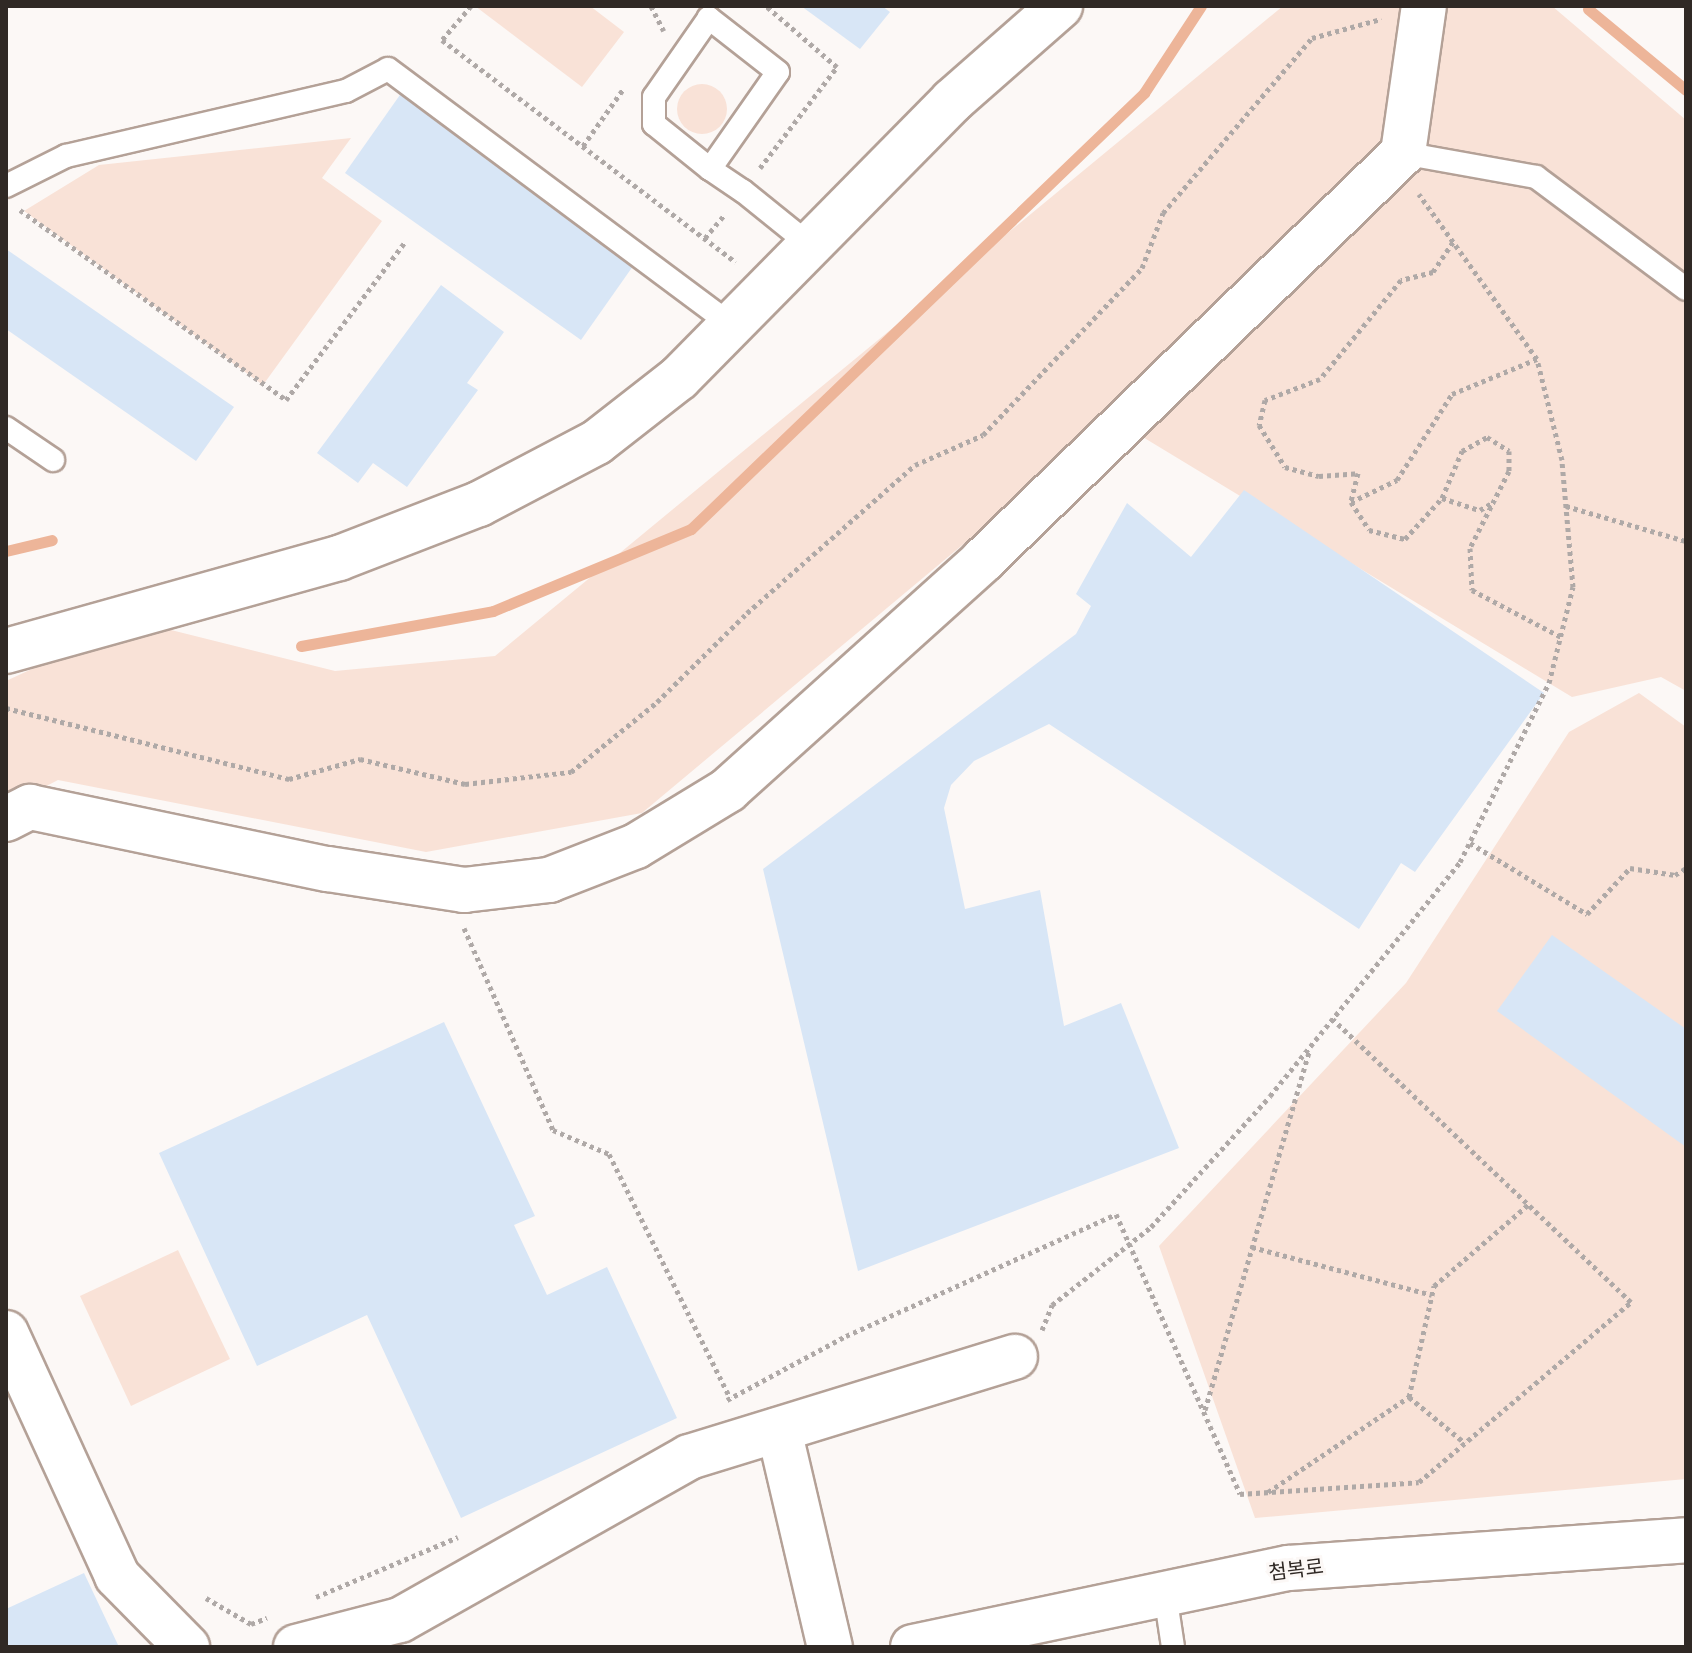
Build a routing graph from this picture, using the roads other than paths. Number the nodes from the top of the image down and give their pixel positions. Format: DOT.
graph roads {
  1 [pos="1060,6"];
  2 [pos="1424,6"];
  3 [pos="1399,157"];
  4 [pos="710,169"];
  5 [pos="6,186"];
  6 [pos="810,245"];
  7 [pos="1686,289"];
  8 [pos="731,325"];
  9 [pos="6,428"];
  10 [pos="53,460"];
  11 [pos="6,651"];
  12 [pos="6,819"];
  13 [pos="6,1333"];
  14 [pos="1015,1357"];
  15 [pos="779,1430"];
  16 [pos="1686,1540"];
  17 [pos="1165,1594"];
  18 [pos="187,1647"];
  19 [pos="296,1647"];
  20 [pos="830,1647"];
  21 [pos="913,1647"];
  22 [pos="1173,1647"];
  1 -- 6 [label="street"];
  2 -- 3 [label="street"];
  3 -- 7 [label="lane"];
  3 -- 12 [label="street"];
  4 -- 4 [label="lane"];
  4 -- 6 [label="lane"];
  5 -- 8 [label="lane"];
  6 -- 8 [label="street"];
  8 -- 11 [label="street"];
  9 -- 10 [label="lane"];
  13 -- 18 [label="street"];
  14 -- 15 [label="street"];
  15 -- 19 [label="street"];
  15 -- 20 [label="street"];
  16 -- 17 [label="street, 첨복로"];
  17 -- 21 [label="street, 첨복로"];
  17 -- 22 [label="lane"];
}
